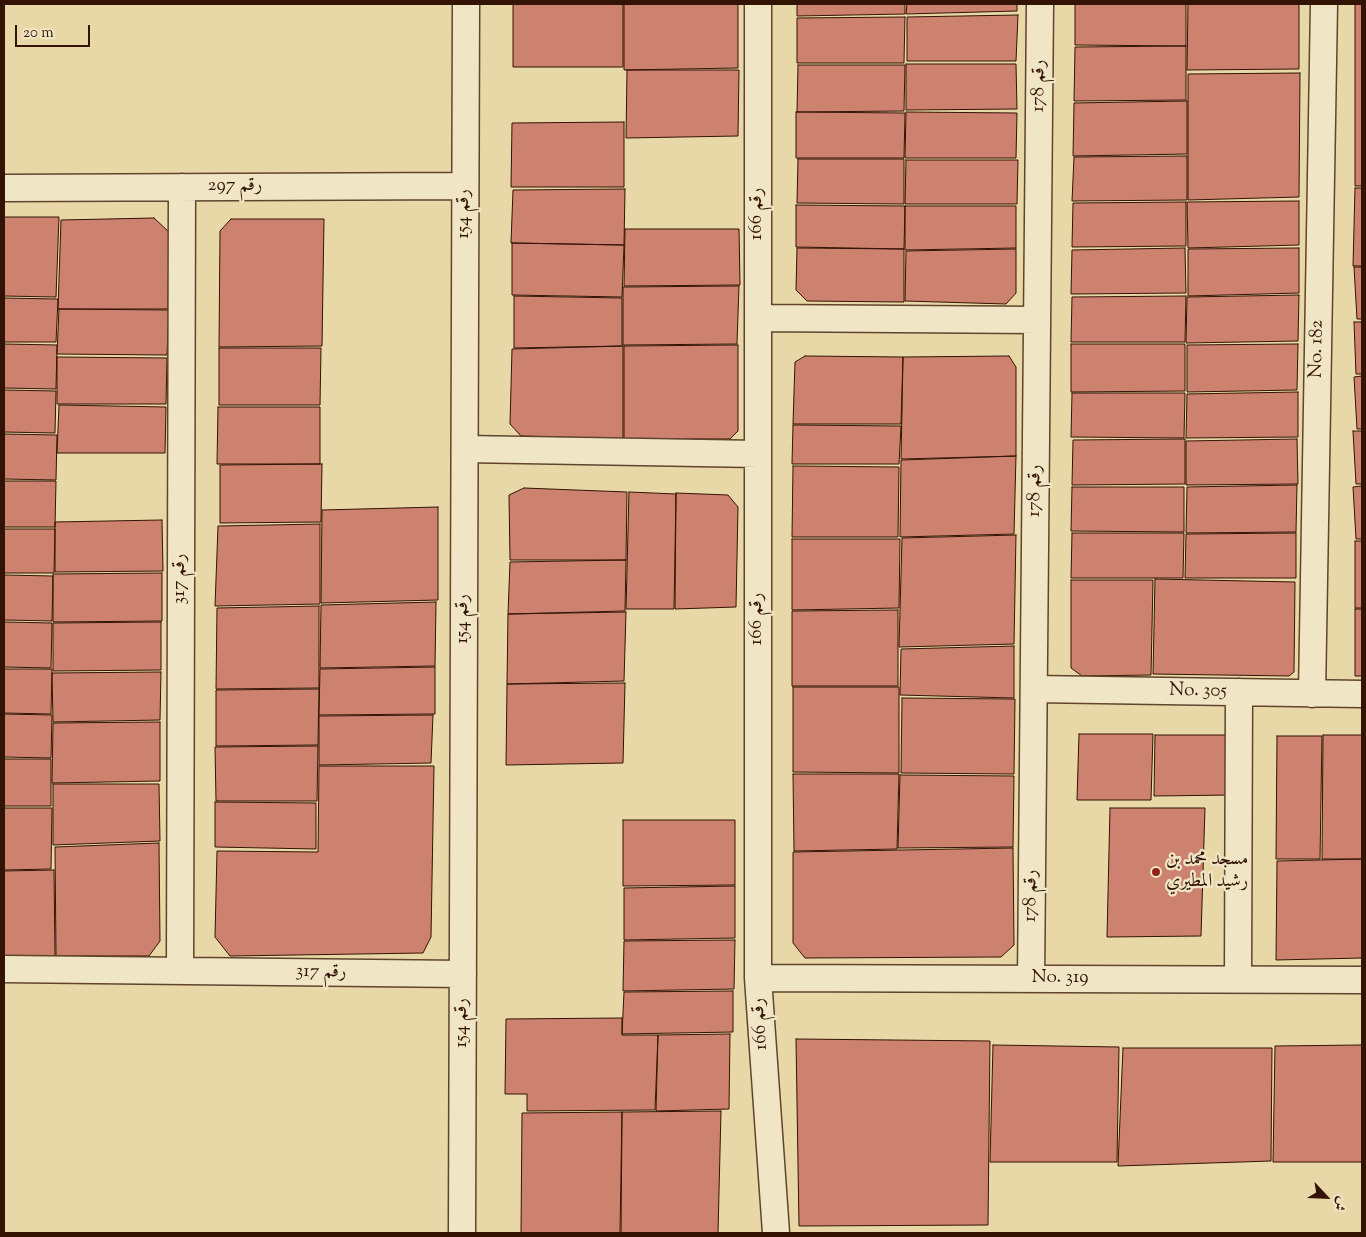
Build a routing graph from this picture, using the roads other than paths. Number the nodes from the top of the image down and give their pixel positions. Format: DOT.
graph roads {
  1 [pos="466,4"];
  2 [pos="758,4"];
  3 [pos="1040,4"];
  4 [pos="1324,4"];
  5 [pos="465,186"];
  6 [pos="182,187"];
  7 [pos="4,188"];
  8 [pos="758,318"];
  9 [pos="1037,320"];
  10 [pos="465,449"];
  11 [pos="758,454"];
  12 [pos="1034,689"];
  13 [pos="1239,692"];
  14 [pos="1312,694"];
  15 [pos="1362,694"];
  16 [pos="4,969"];
  17 [pos="180,971"];
  18 [pos="463,974"];
  19 [pos="758,978"];
  20 [pos="1031,979"];
  21 [pos="1238,980"];
  22 [pos="1362,980"];
  23 [pos="462,1233"];
  24 [pos="776,1233"];
  1 -- 5 [label="street, رقم 154"];
  2 -- 8 [label="street, رقم 166"];
  3 -- 9 [label="street, رقم 178"];
  4 -- 14 [label="street, No. 182"];
  5 -- 6 [label="street, رقم 297"];
  5 -- 10 [label="street, رقم 154"];
  6 -- 7 [label="street, رقم 297"];
  6 -- 17 [label="street, رقم 317"];
  8 -- 9 [label="street"];
  8 -- 11 [label="street, رقم 166"];
  9 -- 12 [label="street, رقم 178"];
  10 -- 11 [label="street"];
  10 -- 18 [label="street, رقم 154"];
  11 -- 19 [label="street, رقم 166"];
  12 -- 13 [label="street, No. 305"];
  12 -- 20 [label="street, رقم 178"];
  13 -- 14 [label="street, No. 305"];
  13 -- 21 [label="street"];
  14 -- 15 [label="street, No. 305"];
  16 -- 17 [label="street, رقم 317"];
  17 -- 18 [label="street, رقم 317"];
  18 -- 23 [label="street, رقم 154"];
  19 -- 20 [label="street, No. 319"];
  19 -- 24 [label="street, رقم 166"];
  20 -- 21 [label="street, No. 319"];
  21 -- 22 [label="street, No. 319"];
}
